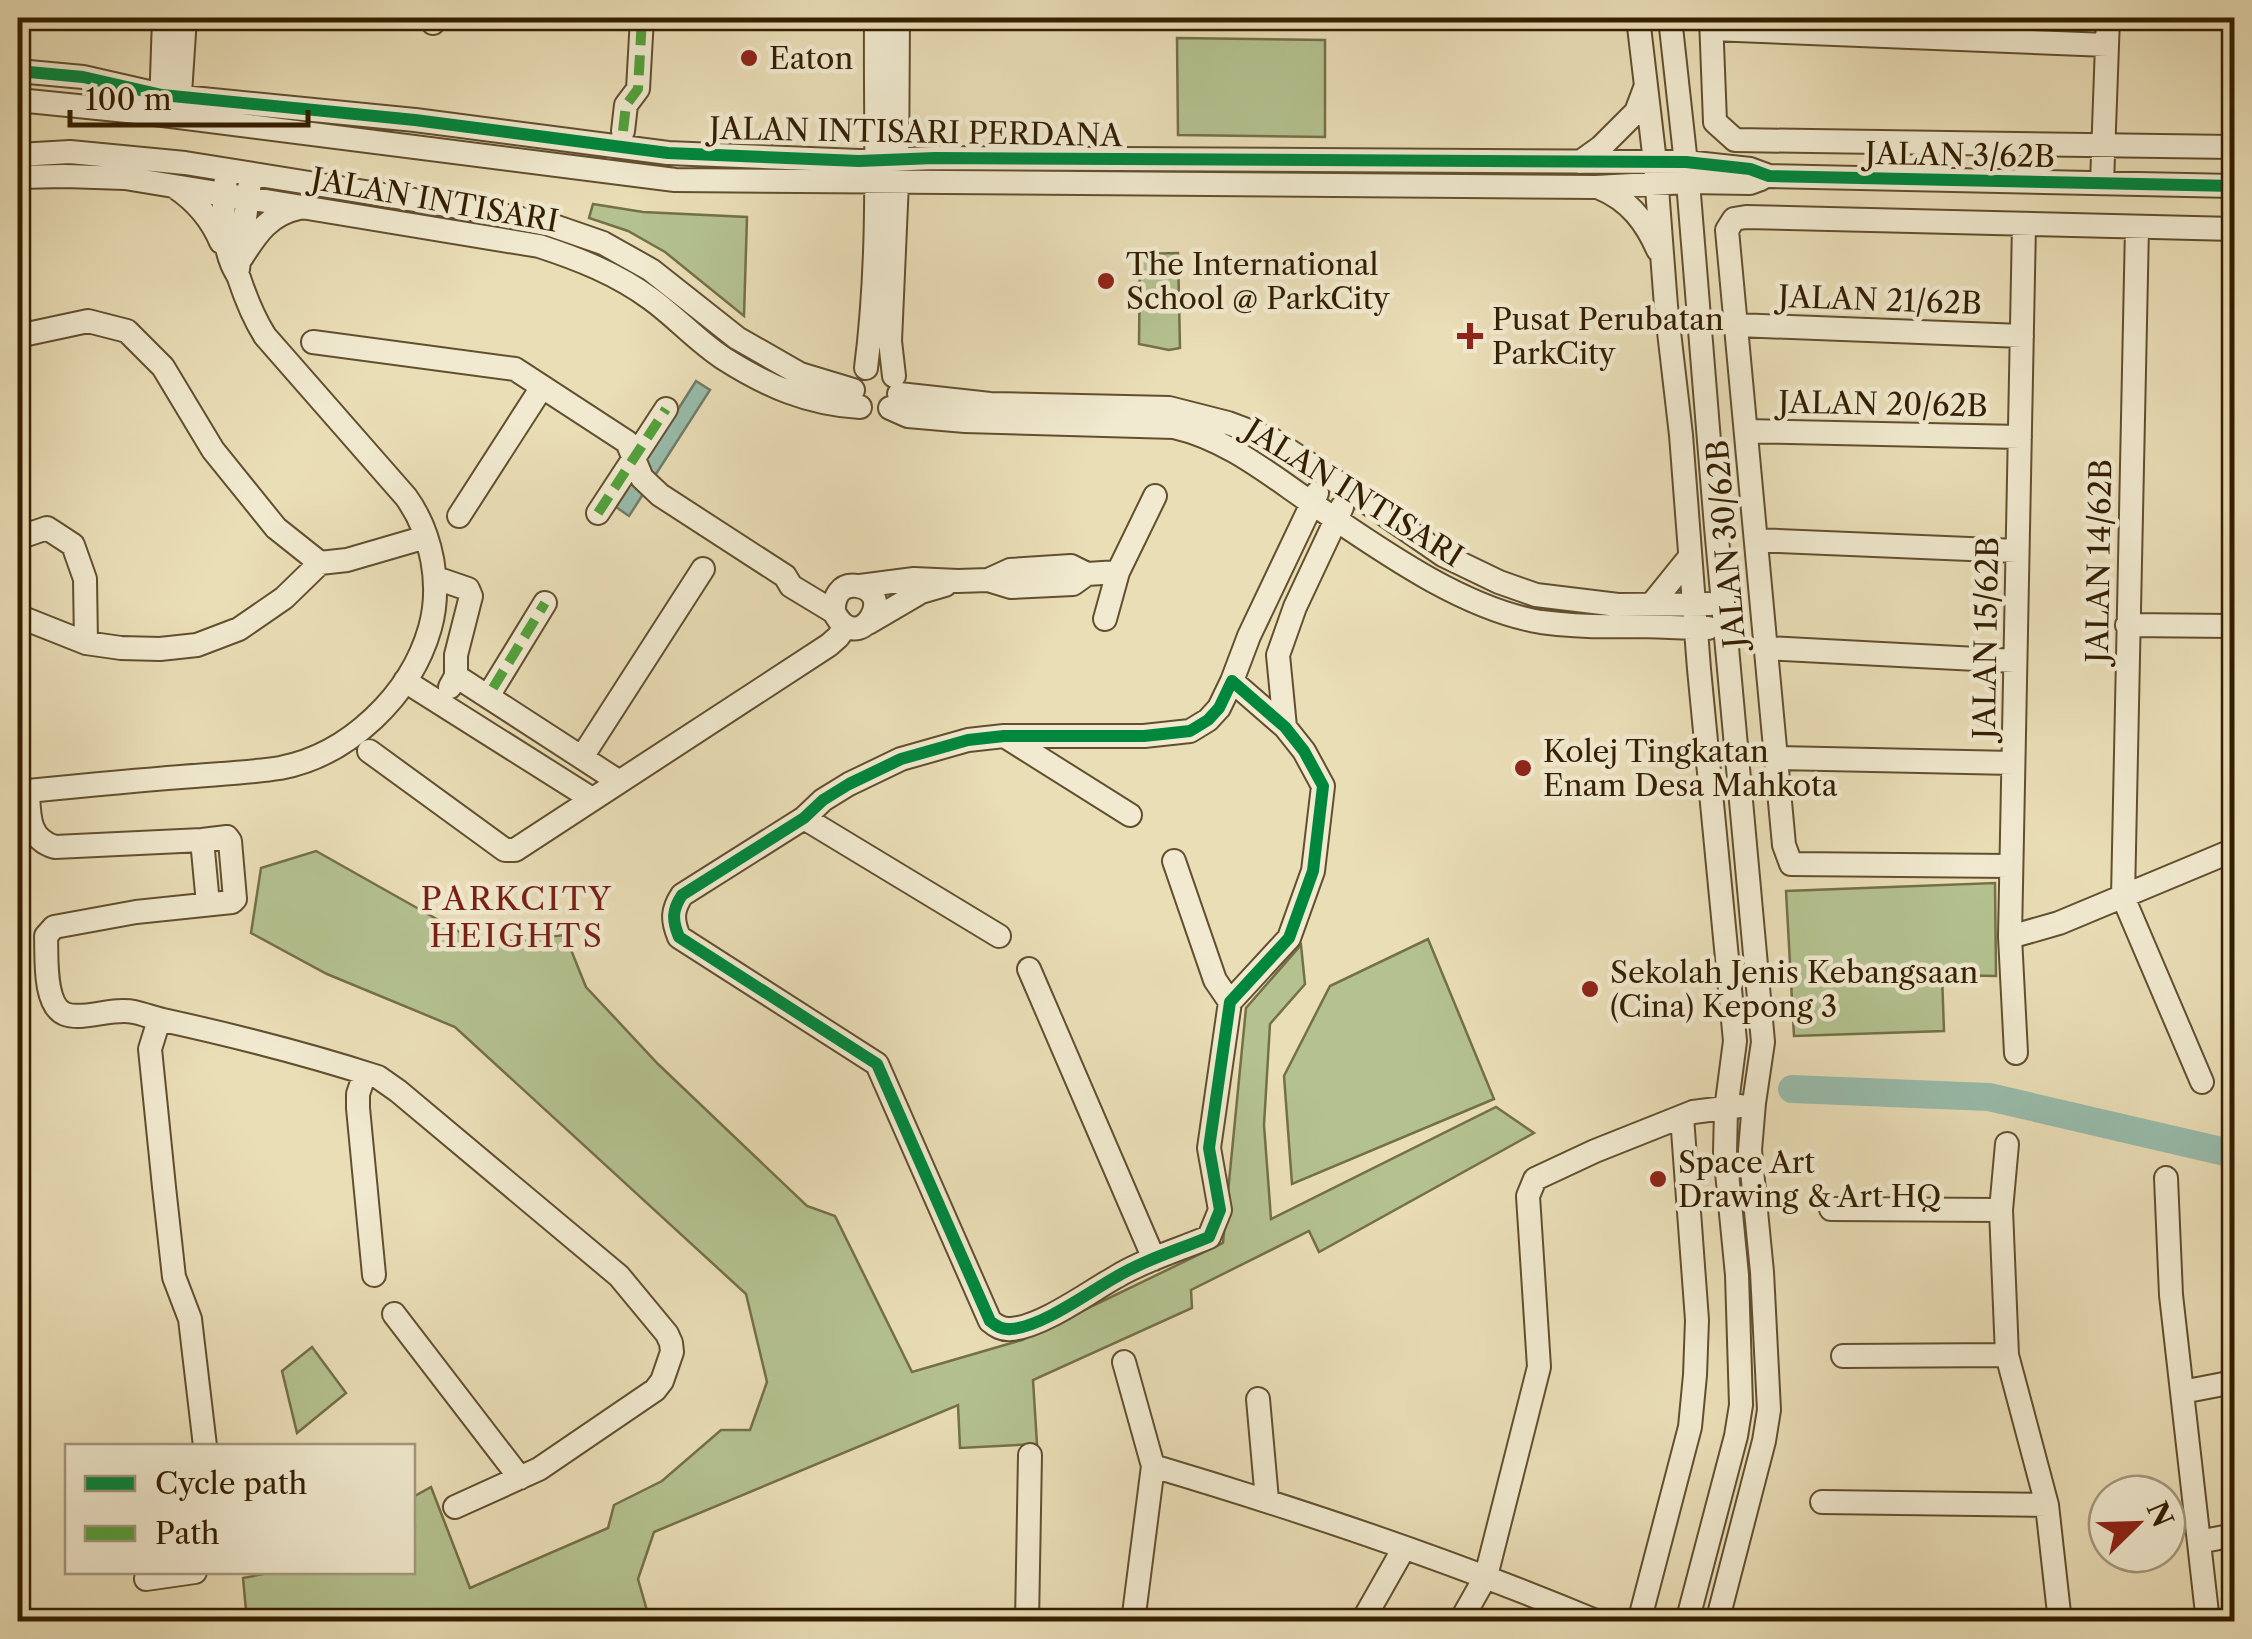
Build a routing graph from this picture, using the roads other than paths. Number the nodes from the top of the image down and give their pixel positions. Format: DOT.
graph roads {
  1 [pos="164,18"];
  2 [pos="185,18"];
  3 [pos="642,18"];
  4 [pos="876,18"];
  5 [pos="898,18"];
  6 [pos="1638,18"];
  7 [pos="1670,18"];
  8 [pos="2108,18"];
  9 [pos="1711,24"];
  10 [pos="2107,45"];
  11 [pos="174,46"];
  12 [pos="18,71"];
  13 [pos="104,81"];
  14 [pos="1645,88"];
  15 [pos="876,94"];
  16 [pos="18,100"];
  17 [pos="226,100"];
  18 [pos="170,106"];
  19 [pos="896,118"];
  20 [pos="623,132"];
  21 [pos="2104,144"];
  22 [pos="2234,147"];
  23 [pos="18,155"];
  24 [pos="784,156"];
  25 [pos="935,158"];
  26 [pos="1580,162"];
  27 [pos="886,171"];
  28 [pos="1172,171"];
  29 [pos="1687,172"];
  30 [pos="1656,173"];
  31 [pos="251,174"];
  32 [pos="18,178"];
  33 [pos="226,182"];
  34 [pos="831,182"];
  35 [pos="944,182"];
  36 [pos="2102,183"];
  37 [pos="172,185"];
  38 [pos="2234,186"];
  39 [pos="1596,187"];
  40 [pos="248,197"];
  41 [pos="307,206"];
  42 [pos="2024,224"];
  43 [pos="2136,227"];
  44 [pos="2234,229"];
  45 [pos="885,235"];
  46 [pos="1663,262"];
  47 [pos="237,267"];
  48 [pos="1737,325"];
  49 [pos="18,336"];
  50 [pos="2022,336"];
  51 [pos="313,342"];
  52 [pos="866,368"];
  53 [pos="542,386"];
  54 [pos="894,393"];
  55 [pos="856,398"];
  56 [pos="666,409"];
  57 [pos="1746,432"];
  58 [pos="2020,437"];
  59 [pos="639,450"];
  60 [pos="1326,474"];
  61 [pos="1349,490"];
  62 [pos="1154,496"];
  63 [pos="1312,503"];
  64 [pos="598,513"];
  65 [pos="460,516"];
  66 [pos="1336,519"];
  67 [pos="426,537"];
  68 [pos="18,538"];
  69 [pos="1756,540"];
  70 [pos="2017,551"];
  71 [pos="1690,558"];
  72 [pos="320,563"];
  73 [pos="703,569"];
  74 [pos="1118,572"];
  75 [pos="785,576"];
  76 [pos="436,578"];
  77 [pos="958,582"];
  78 [pos="1275,582"];
  79 [pos="854,586"];
  80 [pos="1302,594"];
  81 [pos="544,603"];
  82 [pos="1725,615"];
  83 [pos="18,616"];
  84 [pos="1655,616"];
  85 [pos="1695,616"];
  86 [pos="1105,620"];
  87 [pos="849,621"];
  88 [pos="2127,625"];
  89 [pos="2234,626"];
  90 [pos="86,643"];
  91 [pos="1766,648"];
  92 [pos="2015,661"];
  93 [pos="1699,668"];
  94 [pos="456,676"];
  95 [pos="405,680"];
  96 [pos="1232,681"];
  97 [pos="494,695"];
  98 [pos="440,703"];
  99 [pos="479,727"];
  100 [pos="1285,727"];
  101 [pos="1004,736"];
  102 [pos="369,752"];
  103 [pos="582,757"];
  104 [pos="1776,758"];
  105 [pos="2014,763"];
  106 [pos="618,781"];
  107 [pos="23,790"];
  108 [pos="592,799"];
  109 [pos="1130,814"];
  110 [pos="804,818"];
  111 [pos="202,840"];
  112 [pos="2234,850"];
  113 [pos="1174,861"];
  114 [pos="2011,866"];
  115 [pos="232,868"];
  116 [pos="204,870"];
  117 [pos="2123,897"];
  118 [pos="208,904"];
  119 [pos="999,936"];
  120 [pos="2010,938"];
  121 [pos="1029,969"];
  122 [pos="1230,1002"];
  123 [pos="159,1020"];
  124 [pos="2016,1053"];
  125 [pos="1760,1068"];
  126 [pos="365,1073"];
  127 [pos="2202,1082"];
  128 [pos="1726,1110"];
  129 [pos="1682,1117"];
  130 [pos="2006,1144"];
  131 [pos="2166,1178"];
  132 [pos="1831,1209"];
  133 [pos="2001,1210"];
  134 [pos="1154,1260"];
  135 [pos="374,1274"];
  136 [pos="394,1314"];
  137 [pos="2007,1355"];
  138 [pos="1844,1356"];
  139 [pos="1124,1362"];
  140 [pos="2234,1382"];
  141 [pos="2182,1392"];
  142 [pos="1258,1399"];
  143 [pos="205,1444"];
  144 [pos="1030,1455"];
  145 [pos="1153,1466"];
  146 [pos="520,1478"];
  147 [pos="1267,1500"];
  148 [pos="1822,1502"];
  149 [pos="2047,1505"];
  150 [pos="455,1507"];
  151 [pos="2234,1535"];
  152 [pos="2199,1542"];
  153 [pos="1404,1548"];
  154 [pos="181,1574"];
  155 [pos="1486,1576"];
  156 [pos="146,1579"];
  157 [pos="1027,1622"];
  158 [pos="1134,1622"];
  159 [pos="1362,1622"];
  160 [pos="1460,1622"];
  161 [pos="1598,1622"];
  162 [pos="1640,1622"];
  163 [pos="1687,1622"];
  164 [pos="1717,1622"];
  165 [pos="2060,1622"];
  166 [pos="2208,1622"];
  1 -- 11 [label="street"];
  2 -- 11 [label="street"];
  3 -- 20 [label="street"];
  4 -- 15 [label="street"];
  5 -- 19 [label="street"];
  6 -- 14 [label="street"];
  7 -- 29 [label="street"];
  8 -- 10 [label="street"];
  9 -- 10 [label="street"];
  9 -- 21 [label="street, JALAN 3/62B"];
  10 -- 21 [label="street"];
  11 -- 13 [label="street"];
  11 -- 17 [label="street"];
  11 -- 18 [label="street"];
  12 -- 13 [label="street"];
  13 -- 18 [label="street"];
  14 -- 26 [label="street"];
  14 -- 30 [label="street"];
  15 -- 24 [label="street"];
  15 -- 27 [label="street"];
  16 -- 18 [label="street"];
  17 -- 18 [label="street, JALAN INTISARI PERDANA"];
  17 -- 24 [label="street, JALAN INTISARI PERDANA"];
  18 -- 34 [label="street, JALAN INTISARI PERDANA"];
  19 -- 25 [label="street"];
  19 -- 27 [label="street"];
  21 -- 22 [label="street, JALAN 3/62B"];
  21 -- 36 [label="street"];
  23 -- 33 [label="street, JALAN INTISARI"];
  24 -- 27 [label="street, JALAN INTISARI PERDANA"];
  25 -- 27 [label="street, JALAN INTISARI PERDANA"];
  25 -- 28 [label="street, JALAN INTISARI PERDANA"];
  26 -- 28 [label="street, JALAN INTISARI PERDANA"];
  26 -- 30 [label="street, JALAN INTISARI PERDANA"];
  27 -- 34 [label="street, JALAN INTISARI PERDANA"];
  27 -- 35 [label="street, JALAN INTISARI PERDANA"];
  27 -- 45 [label="street"];
  28 -- 35 [label="street, JALAN INTISARI PERDANA"];
  28 -- 39 [label="street, JALAN INTISARI PERDANA"];
  29 -- 30 [label="street, JALAN 3/62B"];
  29 -- 36 [label="street, JALAN 3/62B"];
  29 -- 82 [label="street"];
  30 -- 39 [label="street, JALAN INTISARI PERDANA"];
  30 -- 46 [label="street"];
  31 -- 33 [label="street, JALAN INTISARI"];
  31 -- 40 [label="street"];
  31 -- 55 [label="street, JALAN INTISARI"];
  32 -- 37 [label="street, JALAN INTISARI"];
  33 -- 37 [label="street, JALAN INTISARI"];
  33 -- 40 [label="street, JALAN INTISARI"];
  33 -- 47 [label="street"];
  34 -- 45 [label="street"];
  35 -- 45 [label="street"];
  36 -- 38 [label="street, JALAN 3/62B"];
  37 -- 47 [label="street"];
  39 -- 46 [label="street"];
  40 -- 41 [label="street, JALAN INTISARI"];
  40 -- 47 [label="street"];
  41 -- 47 [label="street"];
  41 -- 55 [label="street, JALAN INTISARI"];
  42 -- 43 [label="street"];
  42 -- 48 [label="street, JALAN 30/62B"];
  42 -- 50 [label="street, JALAN 15/62B"];
  43 -- 44 [label="street"];
  43 -- 88 [label="street, JALAN 14/62B"];
  45 -- 52 [label="street"];
  45 -- 54 [label="street"];
  46 -- 71 [label="street"];
  47 -- 67 [label="street"];
  48 -- 50 [label="street, JALAN 21/62B"];
  48 -- 57 [label="street, JALAN 30/62B"];
  49 -- 72 [label="street"];
  50 -- 58 [label="street, JALAN 15/62B"];
  51 -- 53 [label="street"];
  52 -- 54 [label="street"];
  52 -- 55 [label="street"];
  53 -- 59 [label="street"];
  53 -- 65 [label="street"];
  54 -- 55 [label="street"];
  54 -- 60 [label="street, JALAN INTISARI"];
  54 -- 63 [label="street, JALAN INTISARI"];
  56 -- 59 [label="street"];
  57 -- 58 [label="street, JALAN 20/62B"];
  57 -- 69 [label="street, JALAN 30/62B"];
  58 -- 70 [label="street, JALAN 15/62B"];
  59 -- 64 [label="street"];
  59 -- 75 [label="street"];
  60 -- 61 [label="street, JALAN INTISARI"];
  60 -- 63 [label="street"];
  61 -- 66 [label="street"];
  61 -- 84 [label="street, JALAN INTISARI"];
  62 -- 74 [label="street"];
  63 -- 66 [label="street, JALAN INTISARI"];
  63 -- 78 [label="street"];
  66 -- 80 [label="street"];
  66 -- 84 [label="street, JALAN INTISARI"];
  67 -- 72 [label="street"];
  67 -- 76 [label="street"];
  68 -- 90 [label="street"];
  69 -- 70 [label="street"];
  69 -- 91 [label="street, JALAN 30/62B"];
  70 -- 92 [label="street, JALAN 15/62B"];
  71 -- 84 [label="street"];
  71 -- 85 [label="street"];
  72 -- 90 [label="street"];
  73 -- 103 [label="street"];
  74 -- 77 [label="street"];
  74 -- 86 [label="street"];
  75 -- 79 [label="street"];
  75 -- 87 [label="street"];
  76 -- 94 [label="street"];
  76 -- 95 [label="street"];
  77 -- 79 [label="street"];
  77 -- 87 [label="street"];
  78 -- 80 [label="street"];
  78 -- 96 [label="street"];
  79 -- 87 [label="street"];
  79 -- 87 [label="street"];
  80 -- 100 [label="street"];
  81 -- 97 [label="street"];
  82 -- 85 [label="street, JALAN INTISARI"];
  82 -- 125 [label="street"];
  83 -- 90 [label="street"];
  84 -- 85 [label="street, JALAN INTISARI"];
  84 -- 93 [label="street"];
  85 -- 93 [label="street"];
  87 -- 106 [label="street"];
  88 -- 89 [label="street"];
  88 -- 117 [label="street, JALAN 14/62B"];
  91 -- 92 [label="street"];
  91 -- 104 [label="street, JALAN 30/62B"];
  92 -- 105 [label="street, JALAN 15/62B"];
  93 -- 128 [label="street"];
  94 -- 97 [label="street"];
  94 -- 98 [label="street"];
  95 -- 98 [label="street"];
  95 -- 107 [label="street"];
  96 -- 100 [label="street"];
  96 -- 101 [label="street"];
  97 -- 99 [label="street"];
  97 -- 103 [label="street"];
  98 -- 99 [label="street"];
  99 -- 108 [label="street"];
  100 -- 122 [label="street"];
  101 -- 109 [label="street"];
  101 -- 110 [label="street"];
  102 -- 108 [label="street"];
  103 -- 106 [label="street"];
  104 -- 105 [label="street"];
  104 -- 114 [label="street, JALAN 30/62B"];
  105 -- 114 [label="street, JALAN 15/62B"];
  106 -- 108 [label="street"];
  107 -- 111 [label="street"];
  110 -- 119 [label="street"];
  110 -- 134 [label="street"];
  111 -- 115 [label="street"];
  111 -- 116 [label="street"];
  112 -- 117 [label="street"];
  113 -- 122 [label="street"];
  114 -- 120 [label="street, JALAN 15/62B"];
  115 -- 116 [label="street"];
  115 -- 118 [label="street"];
  116 -- 118 [label="street"];
  117 -- 120 [label="street"];
  117 -- 127 [label="street"];
  118 -- 123 [label="street"];
  120 -- 124 [label="street, JALAN 15/62B"];
  121 -- 134 [label="street"];
  122 -- 134 [label="street"];
  123 -- 126 [label="street"];
  123 -- 143 [label="street"];
  125 -- 128 [label="street"];
  125 -- 164 [label="street"];
  126 -- 135 [label="street"];
  126 -- 146 [label="street"];
  128 -- 129 [label="street"];
  128 -- 163 [label="street"];
  129 -- 155 [label="street"];
  129 -- 162 [label="street"];
  130 -- 133 [label="street"];
  131 -- 141 [label="street"];
  132 -- 133 [label="street"];
  133 -- 137 [label="street"];
  136 -- 146 [label="street"];
  137 -- 138 [label="street"];
  137 -- 149 [label="street"];
  139 -- 145 [label="street"];
  140 -- 141 [label="street"];
  141 -- 152 [label="street"];
  142 -- 147 [label="street"];
  144 -- 157 [label="street"];
  145 -- 147 [label="street"];
  145 -- 158 [label="street"];
  146 -- 150 [label="street"];
  147 -- 153 [label="street"];
  148 -- 149 [label="street"];
  149 -- 165 [label="street"];
  151 -- 152 [label="street"];
  152 -- 166 [label="street"];
  153 -- 155 [label="street"];
  153 -- 159 [label="street"];
  154 -- 156 [label="street"];
  155 -- 160 [label="street"];
  155 -- 161 [label="street"];
}
